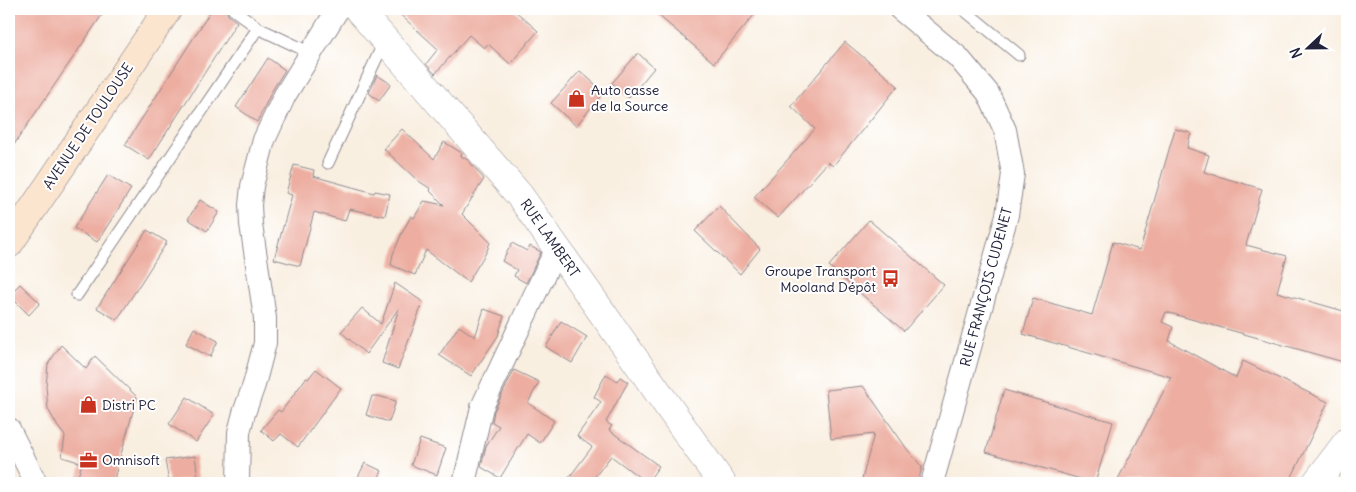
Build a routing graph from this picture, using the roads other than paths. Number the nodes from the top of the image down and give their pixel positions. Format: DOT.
graph roads {
  1 [pos="168,9"];
  2 [pos="233,9"];
  3 [pos="338,9"];
  4 [pos="358,9"];
  5 [pos="900,9"];
  6 [pos="963,9"];
  7 [pos="258,28"];
  8 [pos="385,40"];
  9 [pos="311,54"];
  10 [pos="1019,55"];
  11 [pos="328,162"];
  12 [pos="9,244"];
  13 [pos="560,252"];
  14 [pos="77,294"];
  15 [pos="9,430"];
  16 [pos="1347,442"];
  17 [pos="720,482"];
  18 [pos="36,483"];
  19 [pos="238,483"];
  20 [pos="464,483"];
  21 [pos="932,483"];
  22 [pos="1316,483"];
  1 -- 12 [label="main road, AVENUE DE TOULOUSE"];
  2 -- 7 [label="lane"];
  3 -- 9 [label="street"];
  4 -- 8 [label="street, RUE LAMBERT"];
  5 -- 21 [label="street, RUE FRANÇOIS CUDENET"];
  6 -- 10 [label="lane"];
  7 -- 9 [label="lane"];
  7 -- 14 [label="lane"];
  8 -- 11 [label="lane"];
  8 -- 13 [label="street, RUE LAMBERT"];
  9 -- 19 [label="street"];
  13 -- 17 [label="street, RUE LAMBERT"];
  13 -- 20 [label="street"];
  15 -- 18 [label="street"];
  16 -- 22 [label="street"];
}
